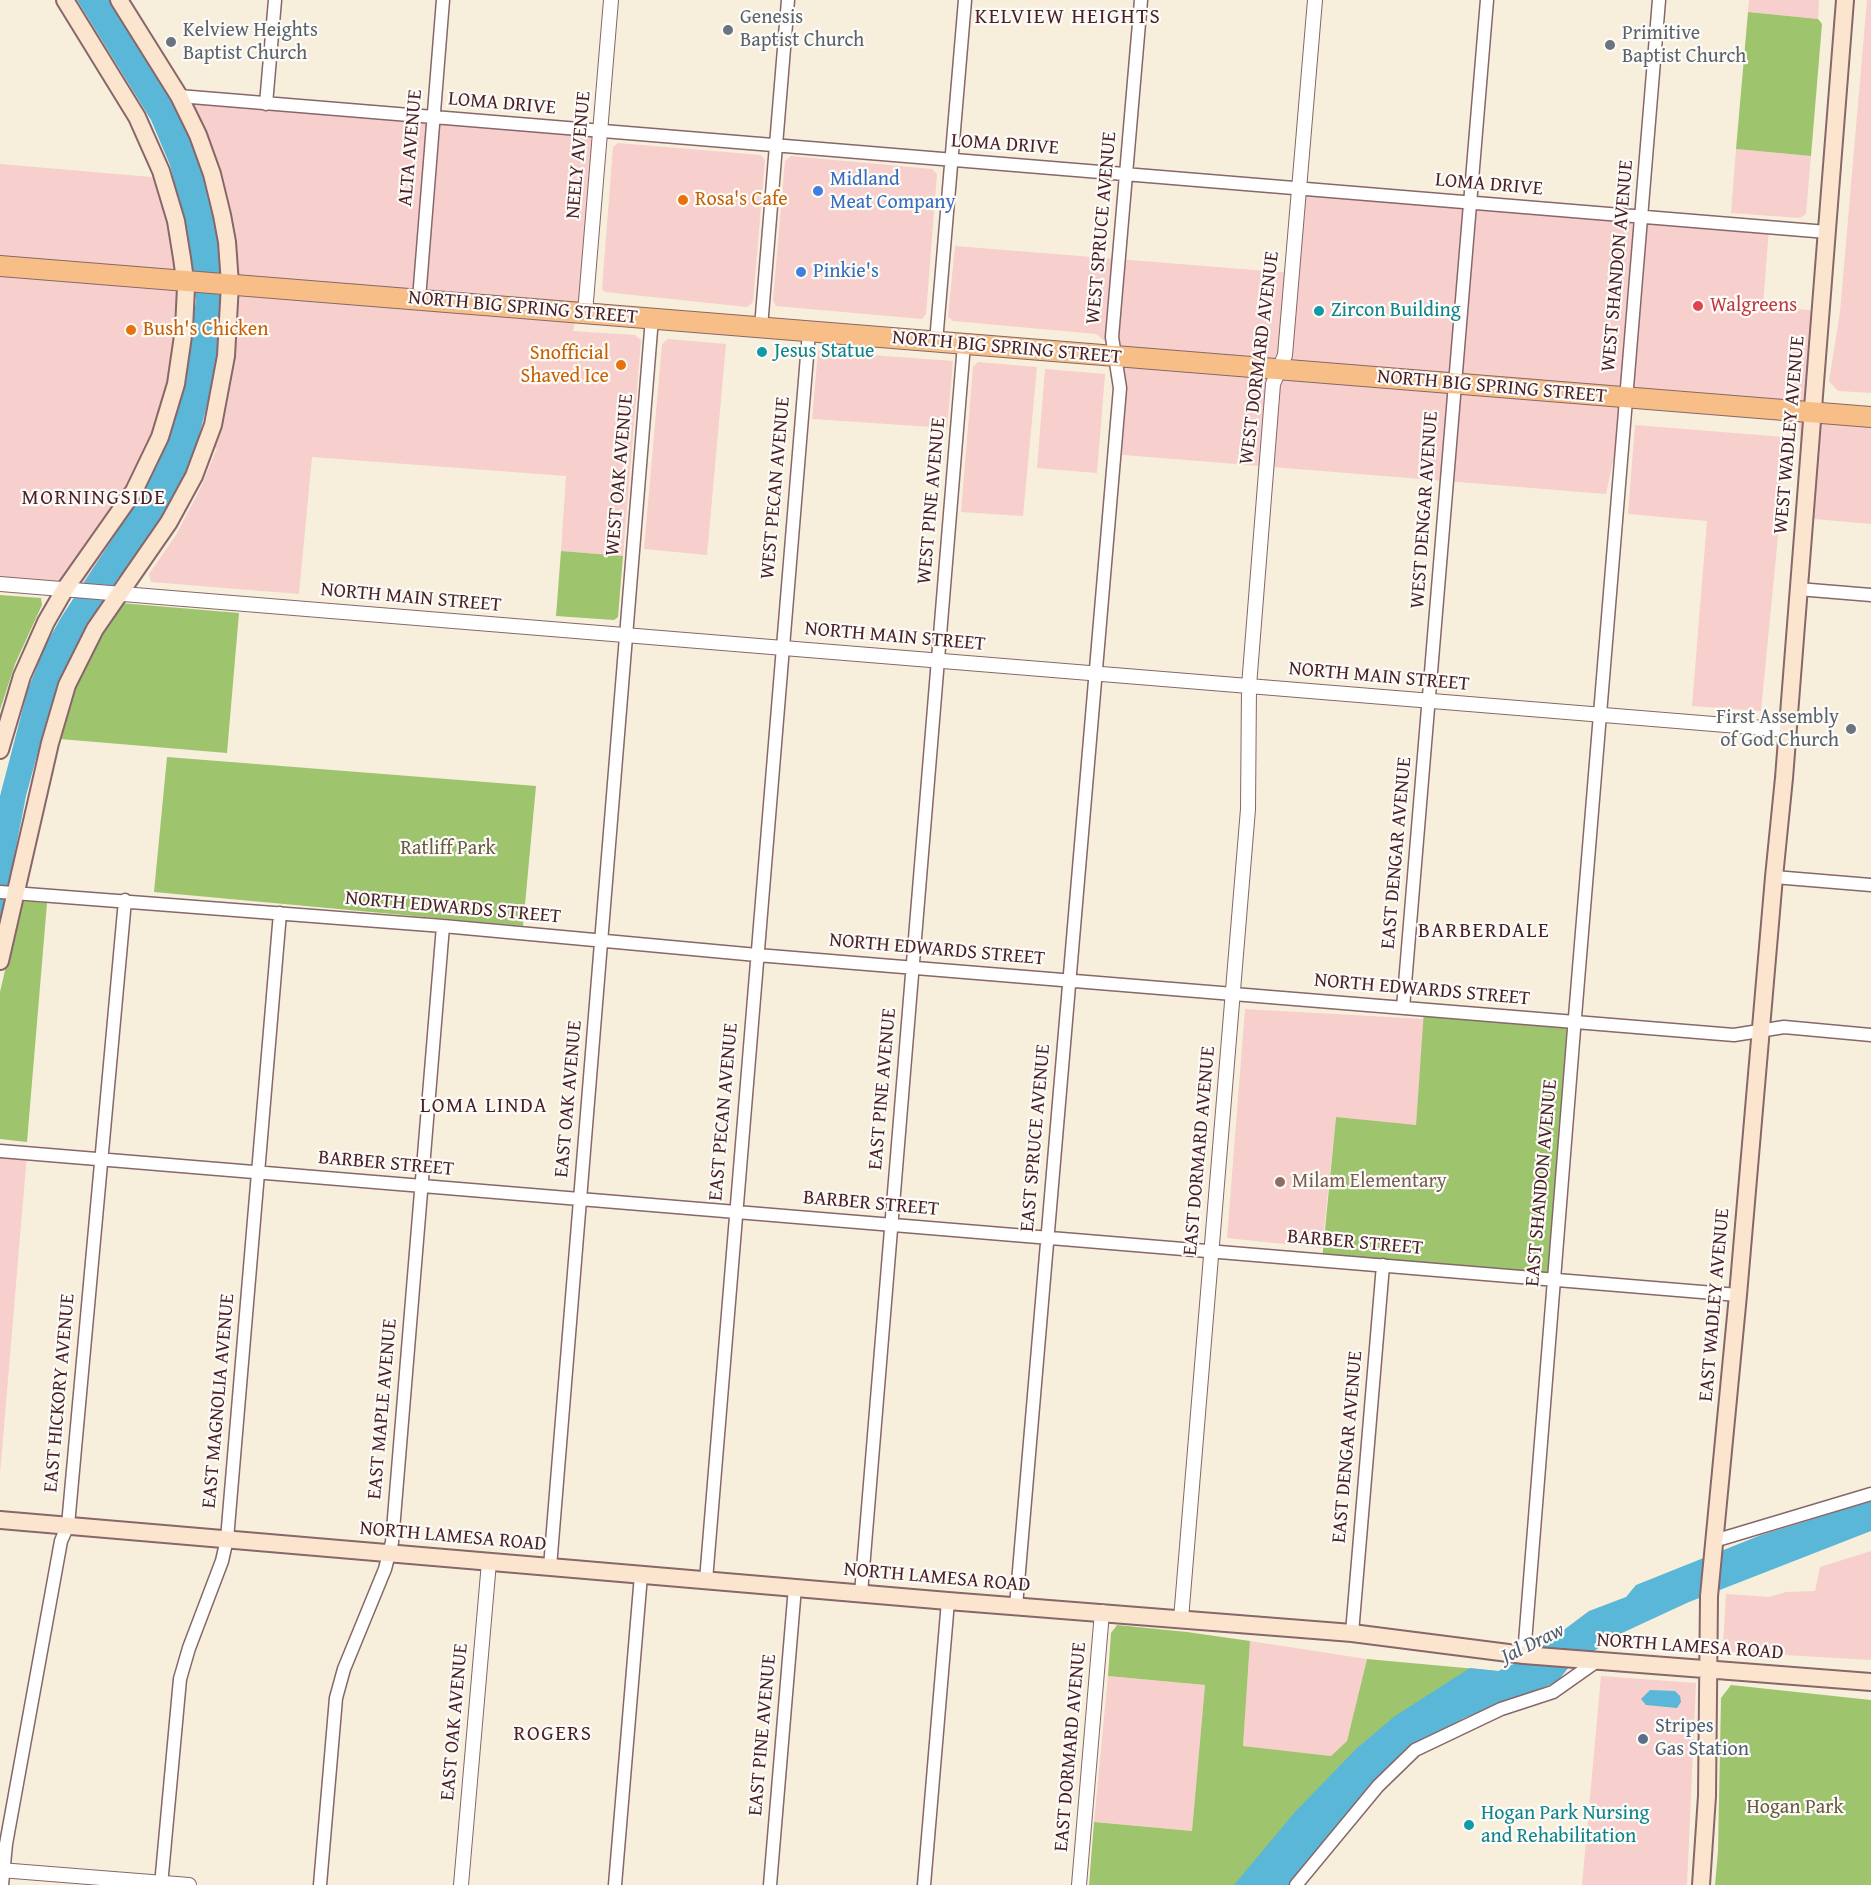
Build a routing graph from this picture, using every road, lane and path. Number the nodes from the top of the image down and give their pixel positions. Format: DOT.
graph roads {
  1 [pos="65,0"];
  2 [pos="119,0"];
  3 [pos="275,0"];
  4 [pos="443,0"];
  5 [pos="611,0"];
  6 [pos="788,0"];
  7 [pos="965,0"];
  8 [pos="1140,0"];
  9 [pos="1315,0"];
  10 [pos="1487,0"];
  11 [pos="1659,0"];
  12 [pos="1845,0"];
  13 [pos="179,96"];
  14 [pos="266,104"];
  15 [pos="433,118"];
  16 [pos="601,132"];
  17 [pos="776,146"];
  18 [pos="951,161"];
  19 [pos="1125,175"];
  20 [pos="1299,190"];
  21 [pos="1470,203"];
  22 [pos="1641,217"];
  23 [pos="1827,232"];
  24 [pos="0,266"];
  25 [pos="184,281"];
  26 [pos="230,284"];
  27 [pos="419,299"];
  28 [pos="585,313"];
  29 [pos="652,318"];
  30 [pos="761,327"];
  31 [pos="809,332"];
  32 [pos="936,342"];
  33 [pos="964,344"];
  34 [pos="1115,356"];
  35 [pos="1279,369"];
  36 [pos="1455,384"];
  37 [pos="1626,398"];
  38 [pos="1813,412"];
  39 [pos="1871,417"];
  40 [pos="0,584"];
  41 [pos="64,589"];
  42 [pos="1798,589"];
  43 [pos="119,594"];
  44 [pos="1871,595"];
  45 [pos="627,635"];
  46 [pos="782,647"];
  47 [pos="939,661"];
  48 [pos="1095,673"];
  49 [pos="1249,686"];
  50 [pos="1430,701"];
  51 [pos="1601,715"];
  52 [pos="1787,730"];
  53 [pos="0,750"];
  54 [pos="1774,877"];
  55 [pos="1871,885"];
  56 [pos="8,892"];
  57 [pos="125,900"];
  58 [pos="280,913"];
  59 [pos="443,926"];
  60 [pos="601,942"];
  61 [pos="757,955"];
  62 [pos="0,961"];
  63 [pos="912,968"];
  64 [pos="1069,981"];
  65 [pos="1232,994"];
  66 [pos="1403,1008"];
  67 [pos="1574,1022"];
  68 [pos="1760,1032"];
  69 [pos="1871,1035"];
  70 [pos="0,1151"];
  71 [pos="102,1160"];
  72 [pos="258,1173"];
  73 [pos="421,1186"];
  74 [pos="580,1200"];
  75 [pos="735,1213"];
  76 [pos="892,1225"];
  77 [pos="1047,1238"];
  78 [pos="1211,1251"];
  79 [pos="1383,1265"];
  80 [pos="1554,1279"];
  81 [pos="1738,1295"];
  82 [pos="1871,1494"];
  83 [pos="0,1520"];
  84 [pos="68,1525"];
  85 [pos="226,1539"];
  86 [pos="1714,1541"];
  87 [pos="390,1553"];
  88 [pos="489,1562"];
  89 [pos="550,1567"];
  90 [pos="641,1575"];
  91 [pos="706,1580"];
  92 [pos="795,1587"];
  93 [pos="861,1593"];
  94 [pos="948,1601"];
  95 [pos="1016,1606"];
  96 [pos="1102,1612"];
  97 [pos="1181,1619"];
  98 [pos="1352,1633"];
  99 [pos="1524,1655"];
  100 [pos="1598,1661"];
  101 [pos="1709,1669"];
  102 [pos="1871,1682"];
  103 [pos="2,1870"];
  104 [pos="161,1884"];
  105 [pos="2,1885"];
  106 [pos="189,1885"];
  107 [pos="320,1885"];
  108 [pos="461,1885"];
  109 [pos="615,1885"];
  110 [pos="770,1885"];
  111 [pos="924,1885"];
  112 [pos="1079,1885"];
  113 [pos="1296,1885"];
  114 [pos="1701,1885"];
  1 -- 25 [label="main road"];
  2 -- 13 [label="main road"];
  3 -- 14 [label="street"];
  4 -- 15 [label="street, ALTA AVENUE"];
  5 -- 16 [label="street, NEELY AVENUE"];
  6 -- 17 [label="street"];
  7 -- 18 [label="street"];
  8 -- 19 [label="street, WEST SPRUCE AVENUE"];
  9 -- 20 [label="street, WEST DORMARD AVENUE"];
  10 -- 21 [label="street, WEST DENGAR AVENUE"];
  11 -- 22 [label="street, WEST SHANDON AVENUE"];
  12 -- 23 [label="main road, WEST WADLEY AVENUE"];
  13 -- 14 [label="street, LOMA DRIVE"];
  13 -- 26 [label="main road"];
  14 -- 15 [label="street, LOMA DRIVE"];
  15 -- 16 [label="street, LOMA DRIVE"];
  15 -- 27 [label="street, ALTA AVENUE"];
  16 -- 17 [label="street, LOMA DRIVE"];
  16 -- 28 [label="street, NEELY AVENUE"];
  17 -- 18 [label="street, LOMA DRIVE"];
  17 -- 30 [label="street"];
  18 -- 19 [label="street, LOMA DRIVE"];
  18 -- 32 [label="street"];
  19 -- 20 [label="street, LOMA DRIVE"];
  19 -- 34 [label="street, WEST SPRUCE AVENUE"];
  20 -- 21 [label="street, LOMA DRIVE"];
  20 -- 35 [label="street, WEST DORMARD AVENUE"];
  21 -- 22 [label="street, LOMA DRIVE"];
  21 -- 36 [label="street, WEST DENGAR AVENUE"];
  22 -- 23 [label="street, LOMA DRIVE"];
  22 -- 37 [label="street, WEST SHANDON AVENUE"];
  23 -- 38 [label="main road, WEST WADLEY AVENUE"];
  24 -- 25 [label="highway, NORTH BIG SPRING STREET"];
  25 -- 26 [label="highway, NORTH BIG SPRING STREET"];
  25 -- 41 [label="main road"];
  26 -- 27 [label="highway, NORTH BIG SPRING STREET"];
  26 -- 43 [label="main road"];
  27 -- 28 [label="highway, NORTH BIG SPRING STREET"];
  28 -- 29 [label="highway, NORTH BIG SPRING STREET"];
  29 -- 30 [label="highway, NORTH BIG SPRING STREET"];
  29 -- 45 [label="street, WEST OAK AVENUE"];
  30 -- 31 [label="highway, NORTH BIG SPRING STREET"];
  31 -- 32 [label="highway, NORTH BIG SPRING STREET"];
  31 -- 46 [label="street, WEST PECAN AVENUE"];
  32 -- 33 [label="highway, NORTH BIG SPRING STREET"];
  33 -- 34 [label="highway, NORTH BIG SPRING STREET"];
  33 -- 47 [label="street, WEST PINE AVENUE"];
  34 -- 35 [label="highway, NORTH BIG SPRING STREET"];
  34 -- 48 [label="street, WEST SPRUCE AVENUE"];
  35 -- 36 [label="highway, NORTH BIG SPRING STREET"];
  35 -- 49 [label="street, WEST DORMARD AVENUE"];
  36 -- 37 [label="highway, NORTH BIG SPRING STREET"];
  36 -- 50 [label="street, WEST DENGAR AVENUE"];
  37 -- 38 [label="highway, NORTH BIG SPRING STREET"];
  37 -- 51 [label="street, WEST SHANDON AVENUE"];
  38 -- 39 [label="highway, NORTH BIG SPRING STREET"];
  38 -- 42 [label="main road, WEST WADLEY AVENUE"];
  40 -- 41 [label="street, NORTH MAIN STREET"];
  41 -- 43 [label="street, NORTH MAIN STREET"];
  41 -- 53 [label="main road"];
  42 -- 44 [label="street"];
  42 -- 52 [label="main road, WEST WADLEY AVENUE"];
  43 -- 45 [label="street, NORTH MAIN STREET"];
  43 -- 56 [label="main road"];
  45 -- 46 [label="street, NORTH MAIN STREET"];
  45 -- 60 [label="street, EAST OAK AVENUE"];
  46 -- 47 [label="street, NORTH MAIN STREET"];
  46 -- 61 [label="street, EAST PECAN AVENUE"];
  47 -- 48 [label="street, NORTH MAIN STREET"];
  47 -- 63 [label="street, EAST PINE AVENUE"];
  48 -- 49 [label="street, NORTH MAIN STREET"];
  48 -- 64 [label="street, EAST SPRUCE AVENUE"];
  49 -- 50 [label="street, NORTH MAIN STREET"];
  49 -- 65 [label="street, EAST DORMARD AVENUE"];
  50 -- 51 [label="street, NORTH MAIN STREET"];
  50 -- 66 [label="street, EAST DENGAR AVENUE"];
  51 -- 52 [label="street, NORTH MAIN STREET"];
  51 -- 67 [label="street, EAST SHANDON AVENUE"];
  52 -- 54 [label="main road, EAST WADLEY AVENUE"];
  54 -- 55 [label="street"];
  54 -- 68 [label="main road, EAST WADLEY AVENUE"];
  56 -- 57 [label="street, NORTH EDWARDS STREET"];
  56 -- 62 [label="main road"];
  57 -- 58 [label="street, NORTH EDWARDS STREET"];
  57 -- 71 [label="street, EAST HICKORY AVENUE"];
  58 -- 59 [label="street, NORTH EDWARDS STREET"];
  58 -- 72 [label="street, EAST MAGNOLIA AVENUE"];
  59 -- 60 [label="street, NORTH EDWARDS STREET"];
  59 -- 73 [label="street, EAST MAPLE AVENUE"];
  60 -- 61 [label="street, NORTH EDWARDS STREET"];
  60 -- 74 [label="street, EAST OAK AVENUE"];
  61 -- 63 [label="street, NORTH EDWARDS STREET"];
  61 -- 75 [label="street, EAST PECAN AVENUE"];
  63 -- 64 [label="street, NORTH EDWARDS STREET"];
  63 -- 76 [label="street, EAST PINE AVENUE"];
  64 -- 65 [label="street, NORTH EDWARDS STREET"];
  64 -- 77 [label="street, EAST SPRUCE AVENUE"];
  65 -- 66 [label="street, NORTH EDWARDS STREET"];
  65 -- 78 [label="street, EAST DORMARD AVENUE"];
  66 -- 67 [label="street, NORTH EDWARDS STREET"];
  67 -- 68 [label="street, NORTH EDWARDS STREET"];
  67 -- 80 [label="street, EAST SHANDON AVENUE"];
  68 -- 69 [label="street, NORTH EDWARDS STREET"];
  68 -- 81 [label="main road, EAST WADLEY AVENUE"];
  70 -- 71 [label="street, BARBER STREET"];
  71 -- 72 [label="street, BARBER STREET"];
  71 -- 84 [label="street, EAST HICKORY AVENUE"];
  72 -- 73 [label="street, BARBER STREET"];
  72 -- 85 [label="street, EAST MAGNOLIA AVENUE"];
  73 -- 74 [label="street, BARBER STREET"];
  73 -- 87 [label="street, EAST MAPLE AVENUE"];
  74 -- 75 [label="street, BARBER STREET"];
  74 -- 89 [label="street, EAST OAK AVENUE"];
  75 -- 76 [label="street, BARBER STREET"];
  75 -- 91 [label="street, EAST PECAN AVENUE"];
  76 -- 77 [label="street, BARBER STREET"];
  76 -- 93 [label="street, EAST PINE AVENUE"];
  77 -- 78 [label="street, BARBER STREET"];
  77 -- 95 [label="street, EAST SPRUCE AVENUE"];
  78 -- 79 [label="street, BARBER STREET"];
  78 -- 97 [label="street, EAST DORMARD AVENUE"];
  79 -- 80 [label="street, BARBER STREET"];
  79 -- 98 [label="street, EAST DENGAR AVENUE"];
  80 -- 81 [label="street, BARBER STREET"];
  80 -- 99 [label="street, EAST SHANDON AVENUE"];
  81 -- 86 [label="main road, EAST WADLEY AVENUE"];
  82 -- 86 [label="street"];
  83 -- 84 [label="main road, NORTH LAMESA ROAD"];
  84 -- 85 [label="main road, NORTH LAMESA ROAD"];
  84 -- 103 [label="street, EAST HICKORY AVENUE"];
  85 -- 87 [label="main road, NORTH LAMESA ROAD"];
  85 -- 104 [label="street, EAST MAGNOLIA AVENUE"];
  86 -- 101 [label="main road, EAST WADLEY AVENUE"];
  87 -- 88 [label="main road, NORTH LAMESA ROAD"];
  87 -- 107 [label="street, EAST MAPLE AVENUE"];
  88 -- 89 [label="main road, NORTH LAMESA ROAD"];
  88 -- 108 [label="street, EAST OAK AVENUE"];
  89 -- 90 [label="main road, NORTH LAMESA ROAD"];
  90 -- 91 [label="main road, NORTH LAMESA ROAD"];
  90 -- 109 [label="street"];
  91 -- 92 [label="main road, NORTH LAMESA ROAD"];
  92 -- 93 [label="main road, NORTH LAMESA ROAD"];
  92 -- 110 [label="street, EAST PINE AVENUE"];
  93 -- 94 [label="main road, NORTH LAMESA ROAD"];
  94 -- 95 [label="main road, NORTH LAMESA ROAD"];
  94 -- 111 [label="street"];
  95 -- 96 [label="main road, NORTH LAMESA ROAD"];
  96 -- 97 [label="main road, NORTH LAMESA ROAD"];
  96 -- 112 [label="street, EAST DORMARD AVENUE"];
  97 -- 98 [label="main road, NORTH LAMESA ROAD"];
  98 -- 99 [label="main road, NORTH LAMESA ROAD"];
  99 -- 100 [label="main road, NORTH LAMESA ROAD"];
  100 -- 101 [label="main road, NORTH LAMESA ROAD"];
  100 -- 113 [label="street"];
  101 -- 102 [label="main road, NORTH LAMESA ROAD"];
  101 -- 114 [label="main road, EAST WADLEY AVENUE"];
  103 -- 104 [label="street"];
  103 -- 105 [label="street, EAST HICKORY AVENUE"];
  104 -- 106 [label="street"];
}
